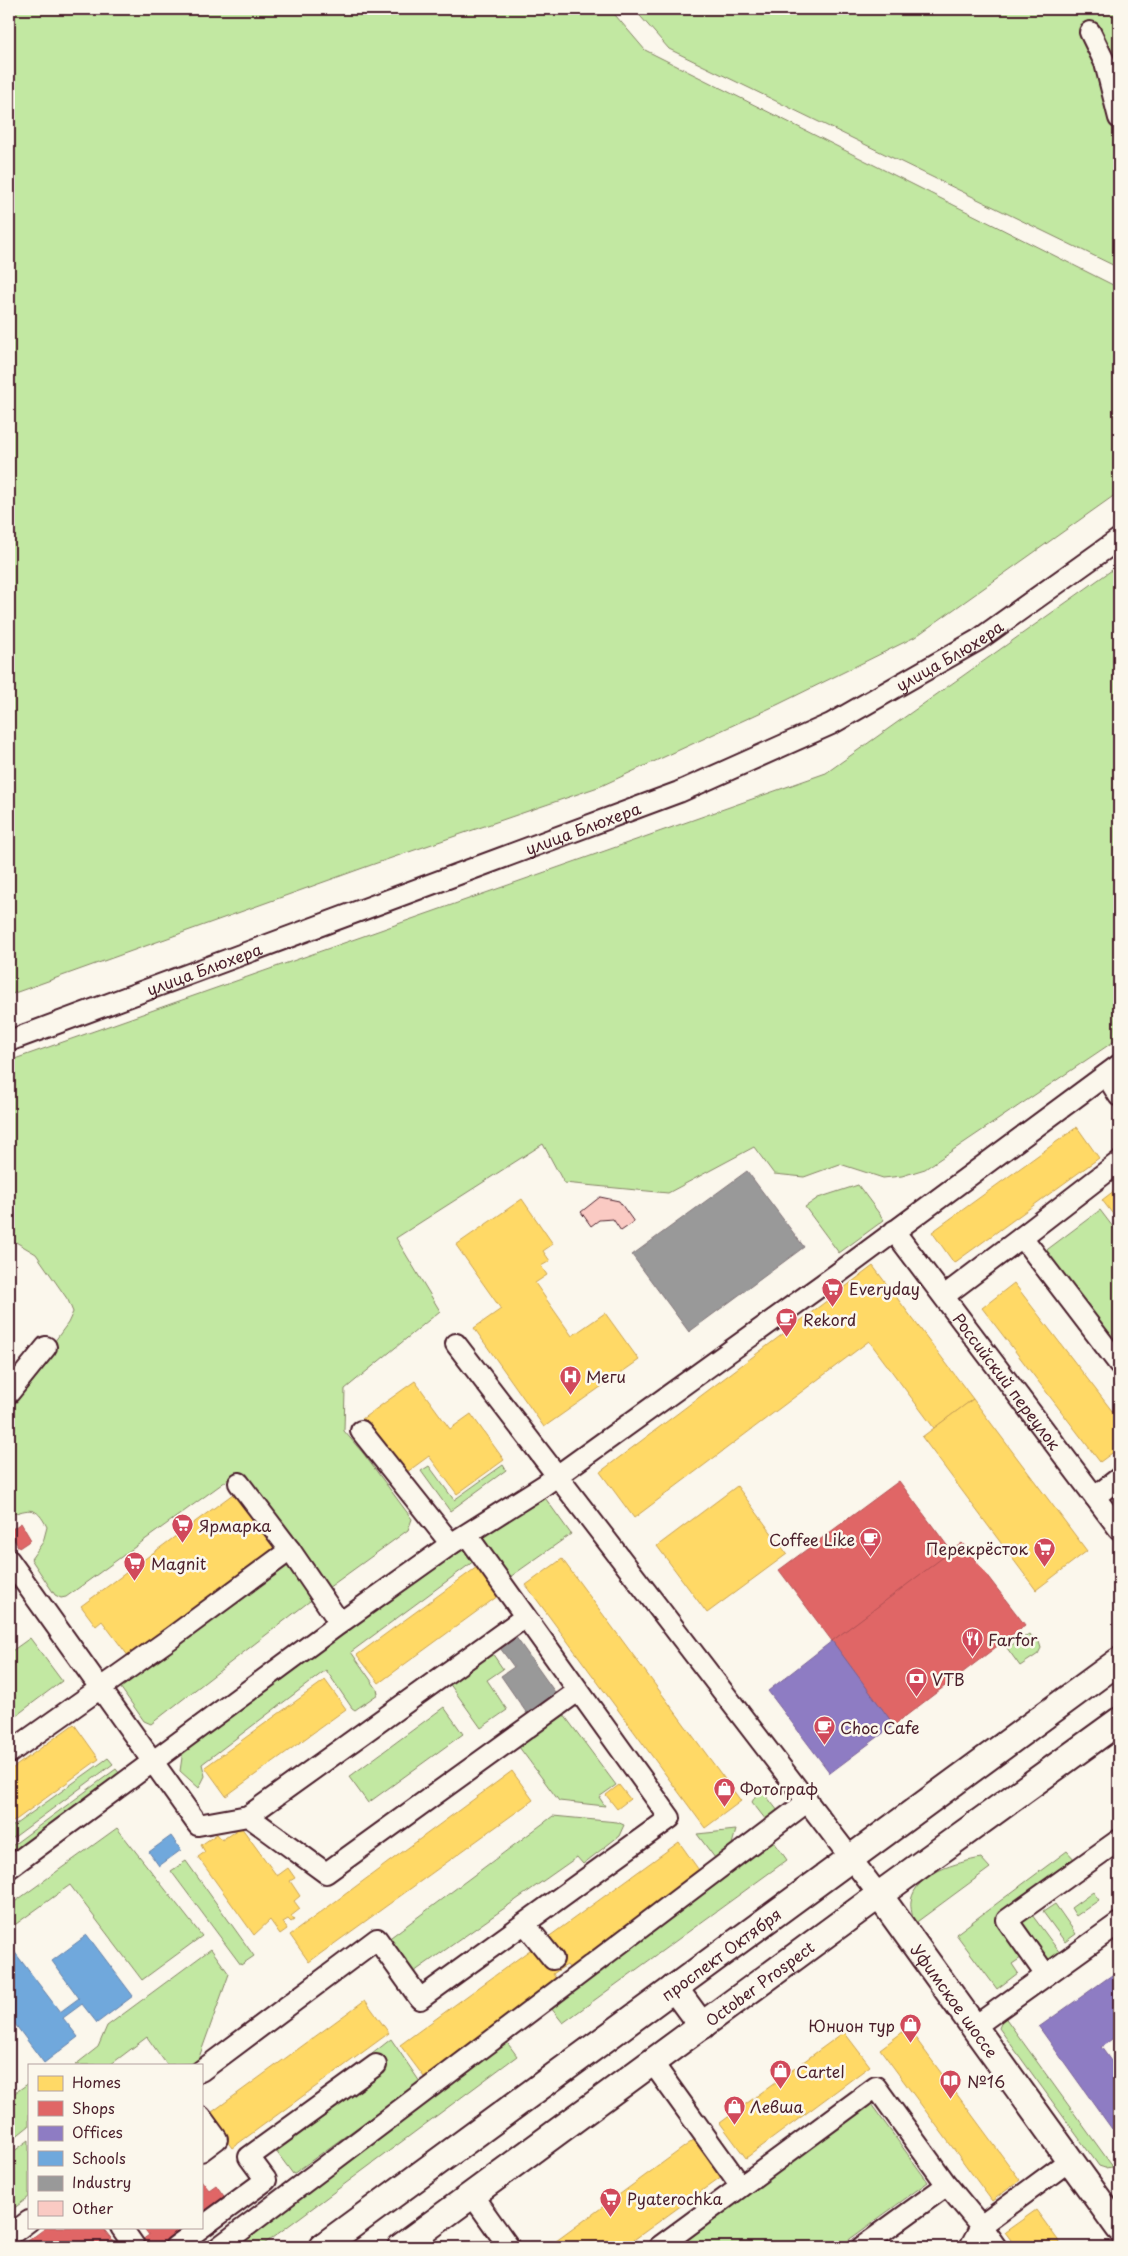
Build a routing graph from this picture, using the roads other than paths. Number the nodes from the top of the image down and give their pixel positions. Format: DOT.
graph roads {
  1 [pos="1090,32"];
  2 [pos="1119,118"];
  3 [pos="1119,538"];
  4 [pos="9,1041"];
  5 [pos="1113,1070"];
  6 [pos="1119,1096"];
  7 [pos="1119,1162"];
  8 [pos="894,1231"];
  9 [pos="1022,1237"];
  10 [pos="944,1296"];
  11 [pos="456,1344"];
  12 [pos="46,1347"];
  13 [pos="1119,1364"];
  14 [pos="9,1393"];
  15 [pos="361,1431"];
  16 [pos="557,1475"];
  17 [pos="1119,1478"];
  18 [pos="239,1483"];
  19 [pos="1095,1497"];
  20 [pos="1119,1530"];
  21 [pos="459,1539"];
  22 [pos="290,1550"];
  23 [pos="11,1569"];
  24 [pos="525,1617"];
  25 [pos="340,1623"];
  26 [pos="1119,1661"];
  27 [pos="99,1688"];
  28 [pos="578,1691"];
  29 [pos="1119,1721"];
  30 [pos="9,1753"];
  31 [pos="152,1762"];
  32 [pos="808,1801"];
  33 [pos="248,1816"];
  34 [pos="1119,1840"];
  35 [pos="851,1857"];
  36 [pos="9,1868"];
  37 [pos="879,1895"];
  38 [pos="1119,1923"];
  39 [pos="525,1924"];
  40 [pos="561,1970"];
  41 [pos="1046,1976"];
  42 [pos="674,1988"];
  43 [pos="702,2026"];
  44 [pos="974,2027"];
  45 [pos="652,2062"];
  46 [pos="376,2065"];
  47 [pos="202,2071"];
  48 [pos="202,2118"];
  49 [pos="202,2150"];
  50 [pos="1070,2160"];
  51 [pos="947,2185"];
  52 [pos="742,2186"];
  53 [pos="472,2195"];
  54 [pos="28,2222"];
  55 [pos="981,2226"];
  56 [pos="202,2227"];
  57 [pos="122,2228"];
  58 [pos="201,2228"];
  59 [pos="1119,2228"];
  60 [pos="9,2236"];
  61 [pos="135,2247"];
  62 [pos="175,2247"];
  63 [pos="219,2247"];
  64 [pos="322,2247"];
  65 [pos="401,2247"];
  66 [pos="509,2247"];
  67 [pos="659,2247"];
  68 [pos="862,2247"];
  69 [pos="970,2247"];
  70 [pos="996,2247"];
  1 -- 2 [label="street"];
  3 -- 4 [label="street, улица Блюхера"];
  5 -- 6 [label="street"];
  5 -- 8 [label="street"];
  7 -- 9 [label="street"];
  8 -- 10 [label="street, Российский переулок"];
  8 -- 16 [label="street"];
  9 -- 10 [label="street"];
  9 -- 13 [label="street"];
  10 -- 19 [label="street, Российский переулок"];
  11 -- 16 [label="street"];
  12 -- 14 [label="street"];
  15 -- 21 [label="street"];
  16 -- 21 [label="street"];
  16 -- 32 [label="street"];
  17 -- 19 [label="street"];
  18 -- 22 [label="street"];
  19 -- 20 [label="street, Российский переулок"];
  21 -- 24 [label="street"];
  21 -- 25 [label="street"];
  22 -- 25 [label="street"];
  22 -- 27 [label="street"];
  23 -- 27 [label="street"];
  24 -- 28 [label="street"];
  24 -- 33 [label="street"];
  25 -- 31 [label="street"];
  26 -- 35 [label="main road, проспект Октября"];
  27 -- 30 [label="street"];
  27 -- 31 [label="street"];
  28 -- 33 [label="street"];
  28 -- 39 [label="street"];
  29 -- 37 [label="main road, October Prospect"];
  31 -- 33 [label="street"];
  31 -- 36 [label="street"];
  32 -- 35 [label="street"];
  32 -- 40 [label="street"];
  34 -- 41 [label="street"];
  35 -- 37 [label="street"];
  35 -- 42 [label="main road, проспект Октября"];
  37 -- 43 [label="main road, October Prospect"];
  37 -- 44 [label="main road, Уфимское шоссе"];
  38 -- 41 [label="street"];
  39 -- 40 [label="street"];
  39 -- 47 [label="street"];
  40 -- 63 [label="street"];
  41 -- 44 [label="street"];
  42 -- 43 [label="main road"];
  42 -- 64 [label="main road, проспект Октября"];
  43 -- 45 [label="main road, October Prospect"];
  44 -- 50 [label="main road, Уфимское шоссе"];
  45 -- 52 [label="street"];
  45 -- 53 [label="main road, October Prospect"];
  46 -- 56 [label="street"];
  48 -- 49 [label="street"];
  50 -- 55 [label="street"];
  50 -- 59 [label="main road, Уфимское шоссе"];
  51 -- 52 [label="street"];
  51 -- 55 [label="street"];
  51 -- 68 [label="street"];
  52 -- 67 [label="street"];
  53 -- 65 [label="main road, October Prospect"];
  53 -- 66 [label="street"];
  54 -- 60 [label="street"];
  55 -- 69 [label="street"];
  55 -- 70 [label="street"];
  57 -- 61 [label="street"];
  58 -- 62 [label="street"];
}
